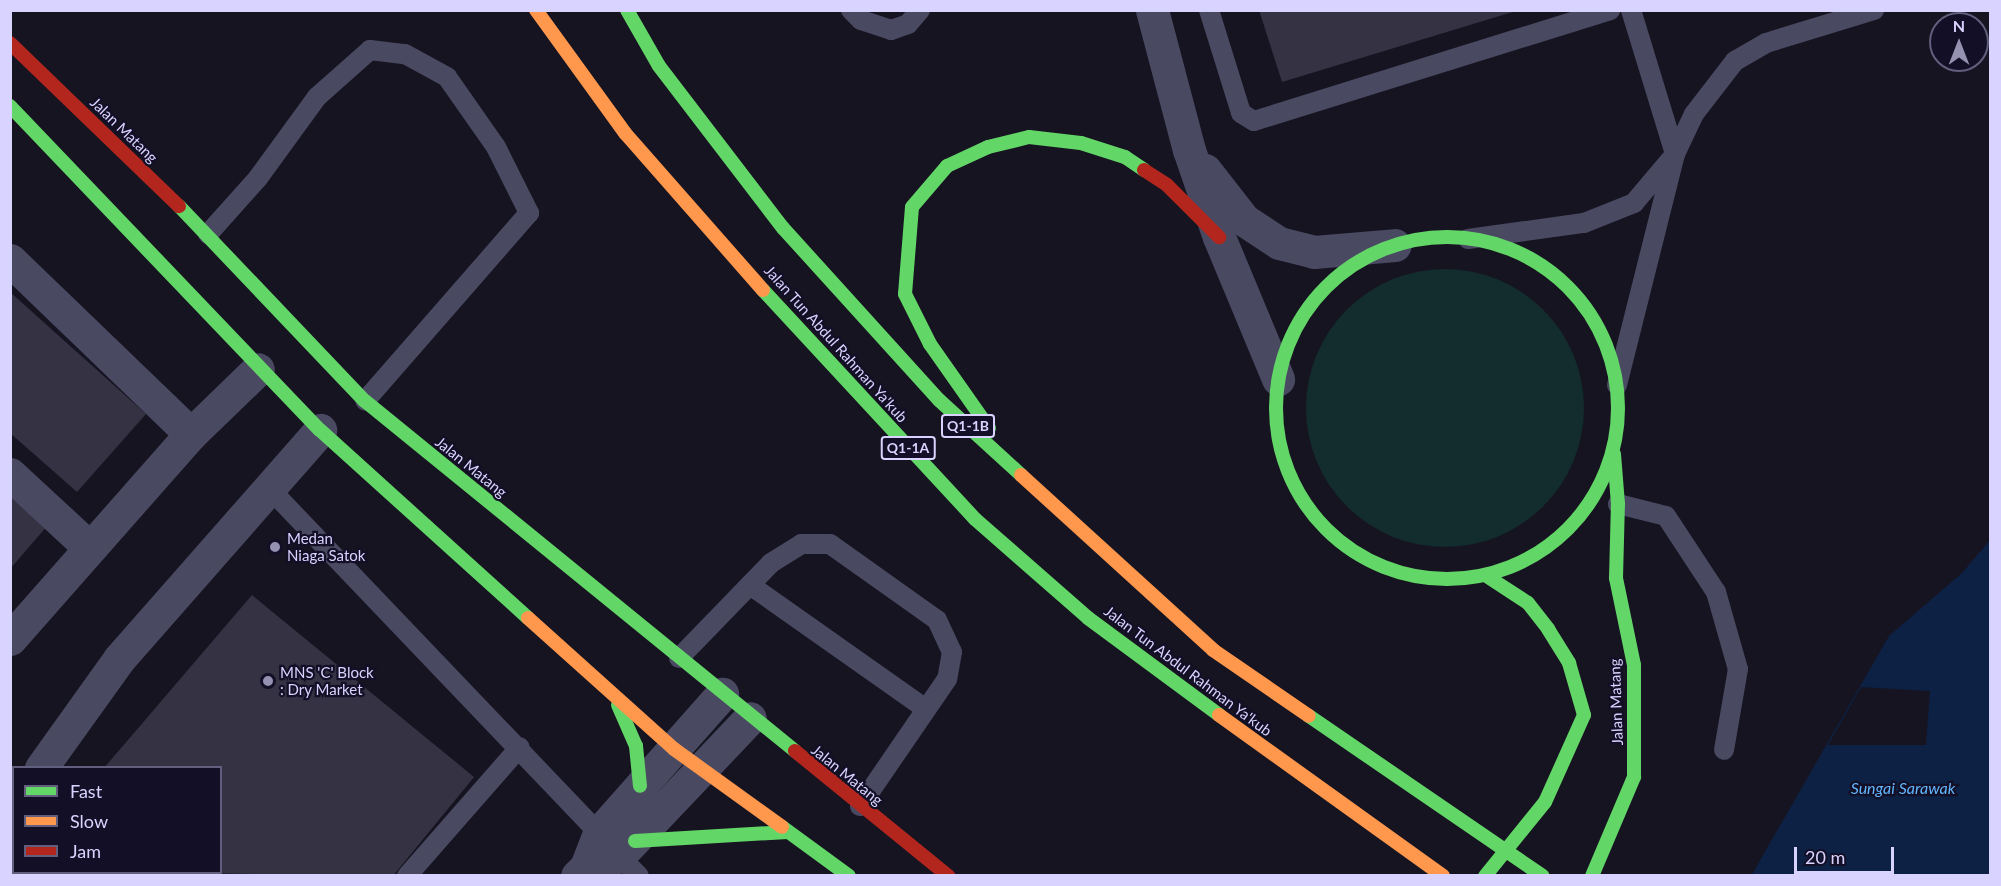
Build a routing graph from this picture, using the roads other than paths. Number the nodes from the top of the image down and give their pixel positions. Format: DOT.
graph roads {
  1 [pos="536,10"];
  2 [pos="627,10"];
  3 [pos="851,10"];
  4 [pos="920,10"];
  5 [pos="1152,10"];
  6 [pos="1209,10"];
  7 [pos="1611,10"];
  8 [pos="1631,10"];
  9 [pos="1874,10"];
  10 [pos="10,43"];
  11 [pos="10,106"];
  12 [pos="1189,150"];
  13 [pos="1675,154"];
  14 [pos="208,234"];
  15 [pos="1219,237"];
  16 [pos="1468,239"];
  17 [pos="1395,245"];
  18 [pos="10,260"];
  19 [pos="258,369"];
  20 [pos="1278,379"];
  21 [pos="1617,385"];
  22 [pos="365,401"];
  23 [pos="320,430"];
  24 [pos="191,434"];
  25 [pos="1614,449"];
  26 [pos="10,474"];
  27 [pos="1028,481"];
  28 [pos="269,488"];
  29 [pos="1618,504"];
  30 [pos="90,548"];
  31 [pos="1485,574"];
  32 [pos="750,585"];
  33 [pos="10,639"];
  34 [pos="679,658"];
  35 [pos="613,693"];
  36 [pos="722,694"];
  37 [pos="926,709"];
  38 [pos="750,718"];
  39 [pos="520,747"];
  40 [pos="674,749"];
  41 [pos="1724,750"];
  42 [pos="42,766"];
  43 [pos="704,771"];
  44 [pos="640,786"];
  45 [pos="861,806"];
  46 [pos="788,831"];
  47 [pos="623,851"];
  48 [pos="581,871"];
  49 [pos="407,876"];
  50 [pos="849,876"];
  51 [pos="948,876"];
  52 [pos="1443,876"];
  53 [pos="1485,876"];
  54 [pos="1543,876"];
  55 [pos="1592,876"];
  1 -- 52 [label="main road, Jalan Tun Abdul Rahman Ya'kub / Q1-1A"];
  2 -- 27 [label="main road, Q1-1B"];
  3 -- 4 [label="lane"];
  5 -- 12 [label="street"];
  6 -- 7 [label="lane"];
  8 -- 13 [label="lane"];
  9 -- 13 [label="lane"];
  10 -- 14 [label="main road, Jalan Matang"];
  11 -- 19 [label="main road"];
  12 -- 15 [label="street"];
  12 -- 17 [label="street"];
  13 -- 16 [label="lane"];
  13 -- 21 [label="lane"];
  14 -- 22 [label="main road, Jalan Matang"];
  14 -- 22 [label="lane"];
  15 -- 20 [label="street"];
  15 -- 27 [label="main road"];
  16 -- 17 [label="main road"];
  16 -- 21 [label="main road"];
  17 -- 20 [label="main road"];
  18 -- 24 [label="street"];
  19 -- 23 [label="main road"];
  19 -- 24 [label="street"];
  20 -- 31 [label="main road"];
  21 -- 25 [label="main road"];
  22 -- 34 [label="main road, Jalan Matang"];
  23 -- 28 [label="street"];
  23 -- 35 [label="main road"];
  24 -- 30 [label="street"];
  25 -- 29 [label="main road, Jalan Matang"];
  25 -- 31 [label="main road"];
  26 -- 30 [label="street"];
  27 -- 54 [label="main road, Q1-1B"];
  28 -- 39 [label="lane"];
  28 -- 42 [label="street"];
  29 -- 41 [label="lane"];
  29 -- 55 [label="main road, Jalan Matang"];
  30 -- 33 [label="street"];
  31 -- 53 [label="main road"];
  32 -- 34 [label="lane"];
  32 -- 37 [label="lane"];
  32 -- 37 [label="lane"];
  34 -- 36 [label="main road, Jalan Matang"];
  35 -- 40 [label="main road"];
  35 -- 44 [label="main road"];
  36 -- 38 [label="main road, Jalan Matang"];
  36 -- 40 [label="street"];
  37 -- 45 [label="lane"];
  38 -- 43 [label="street"];
  38 -- 45 [label="main road, Jalan Matang"];
  39 -- 47 [label="lane"];
  39 -- 49 [label="lane"];
  40 -- 43 [label="main road"];
  40 -- 44 [label="street"];
  43 -- 46 [label="main road"];
  43 -- 47 [label="street"];
  44 -- 47 [label="street"];
  45 -- 51 [label="main road, Jalan Matang"];
  46 -- 47 [label="main road"];
  46 -- 50 [label="main road"];
  47 -- 48 [label="street"];
}
